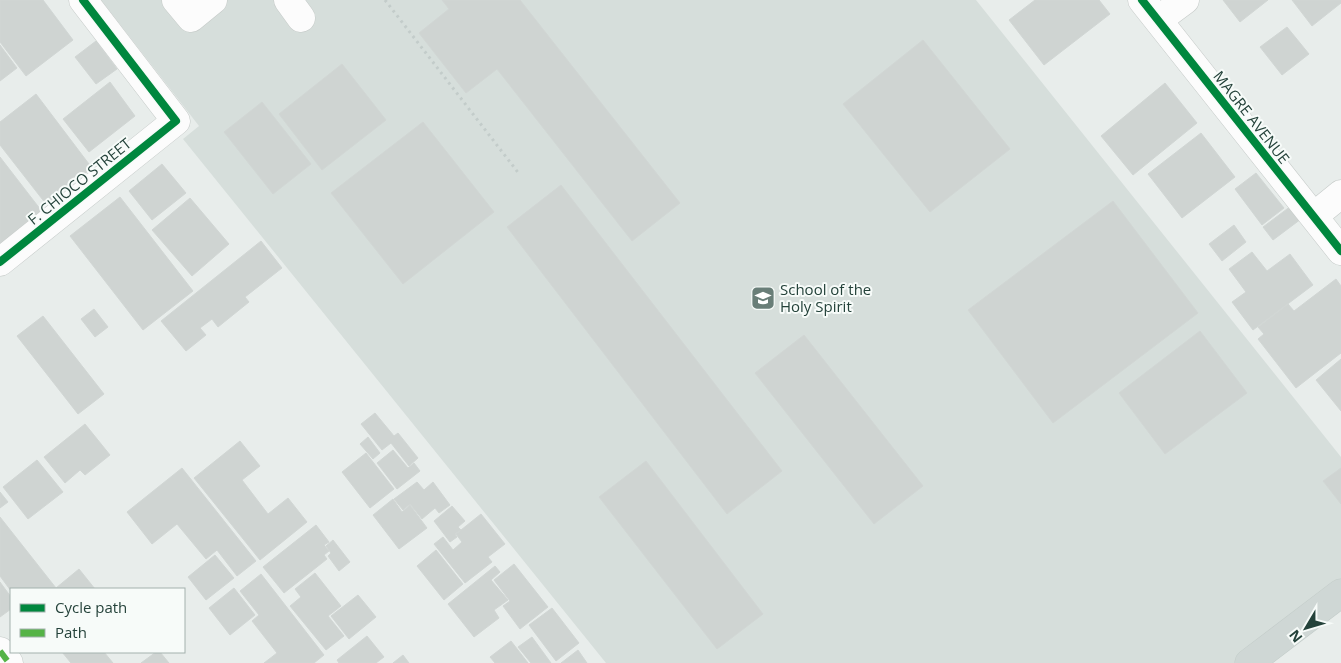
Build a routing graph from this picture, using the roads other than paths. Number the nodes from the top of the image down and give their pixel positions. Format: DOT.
graph roads {
  1 [pos="83,0"];
  2 [pos="176,0"];
  3 [pos="213,0"];
  4 [pos="1185,0"];
  5 [pos="1150,10"];
  6 [pos="1341,194"];
  7 [pos="1314,216"];
  8 [pos="1341,251"];
  9 [pos="0,262"];
  10 [pos="1341,593"];
  11 [pos="0,651"];
  12 [pos="9,663"];
  13 [pos="1250,663"];
  1 -- 9 [label="street, F. CHIOCO STREET"];
  2 -- 3 [label="street"];
  4 -- 5 [label="street"];
  5 -- 7 [label="street, MAGRE AVENUE"];
  6 -- 7 [label="street"];
  7 -- 8 [label="street, MAGRE AVENUE"];
  10 -- 13 [label="main road"];
  11 -- 12 [label="street"];
}
